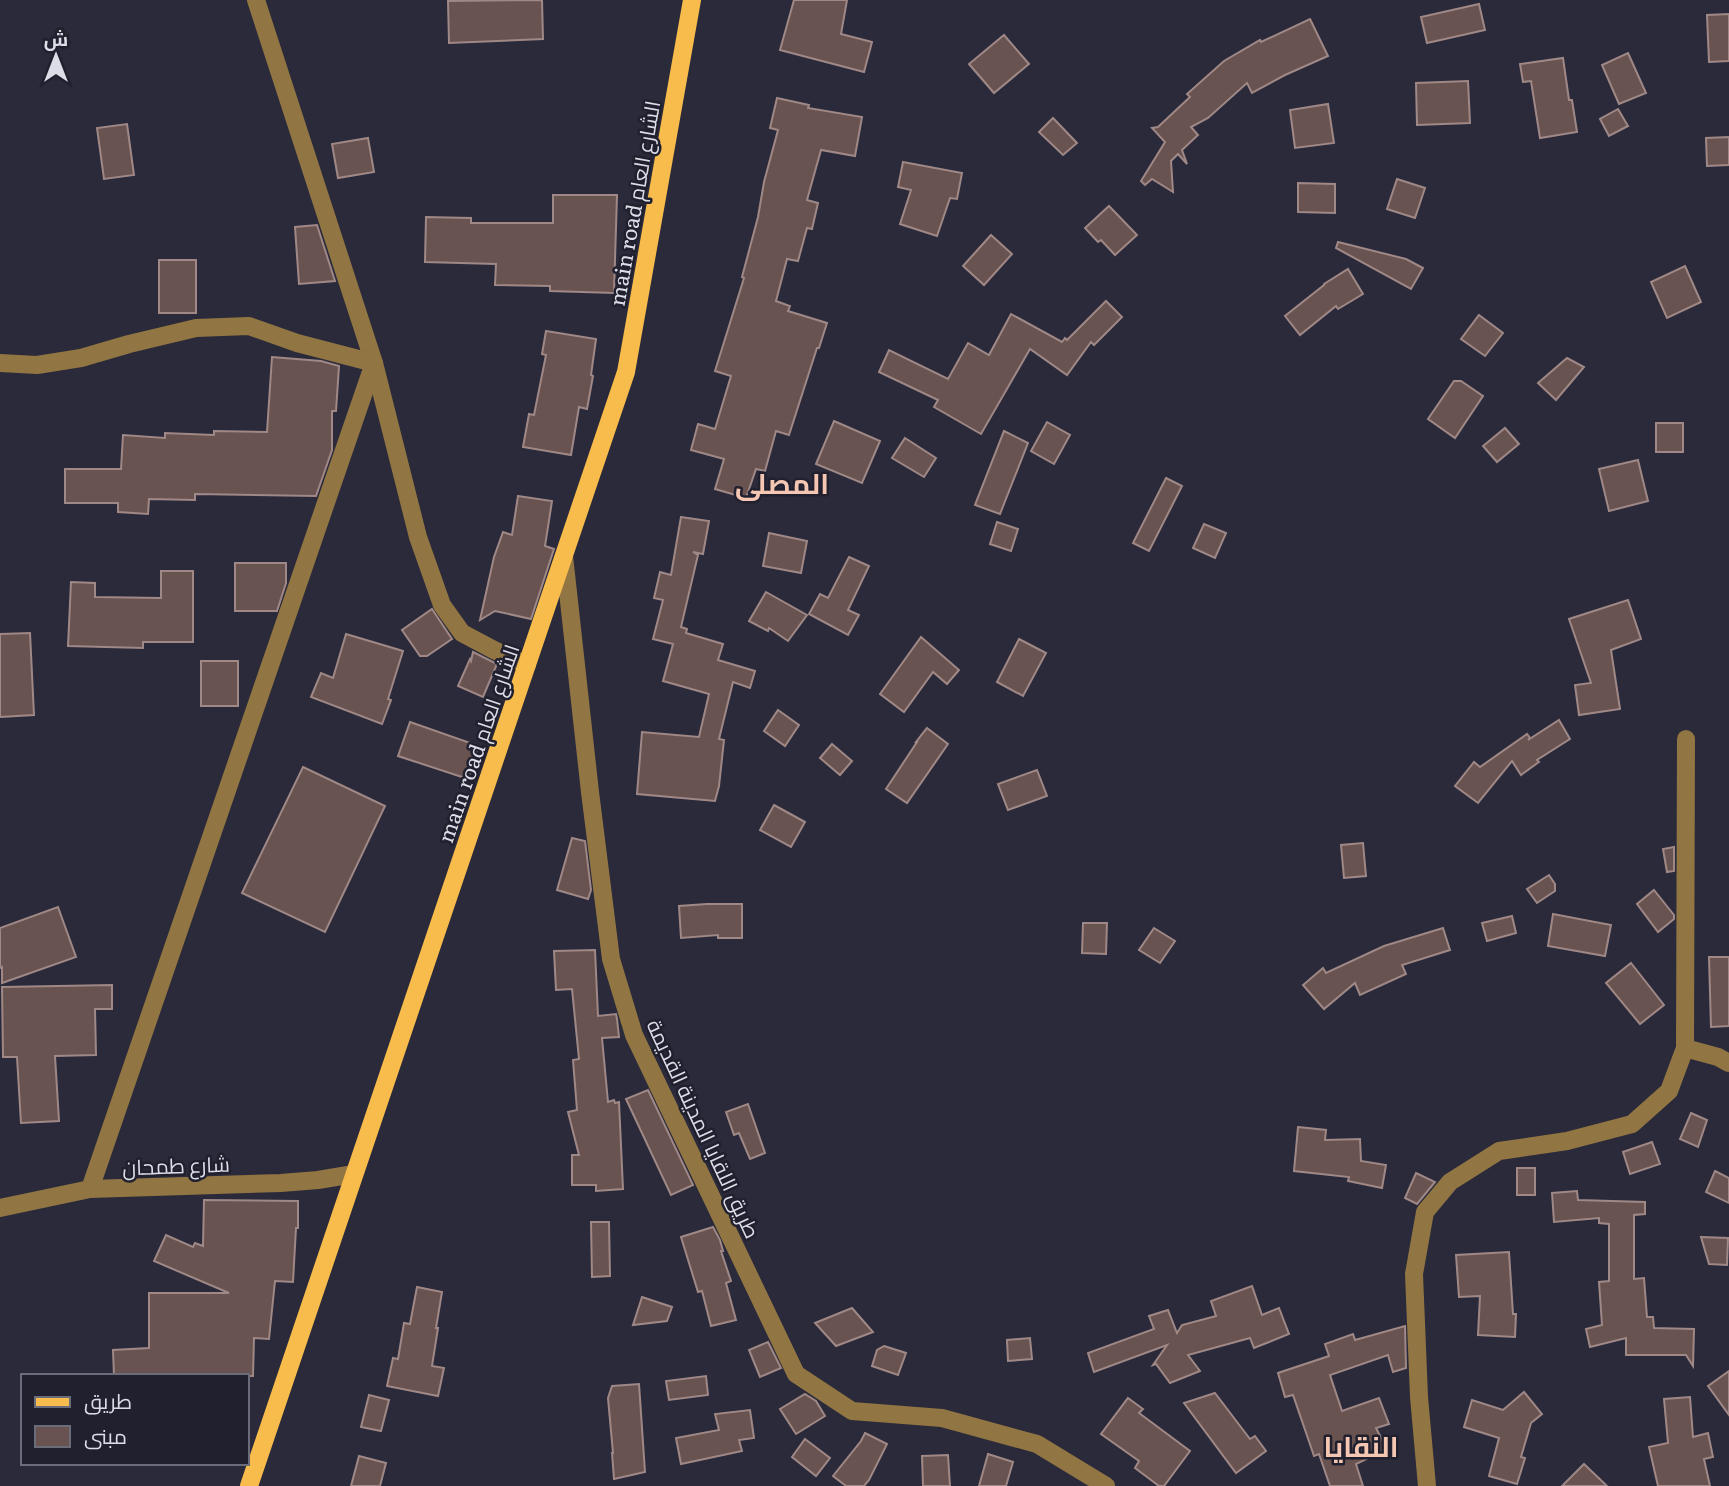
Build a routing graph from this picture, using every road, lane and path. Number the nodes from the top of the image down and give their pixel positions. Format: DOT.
graph roads {
  1 [pos="256,0"];
  2 [pos="692,0"];
  3 [pos="0,363"];
  4 [pos="374,363"];
  5 [pos="564,556"];
  6 [pos="527,665"];
  7 [pos="1686,739"];
  8 [pos="1685,1048"];
  9 [pos="1729,1063"];
  10 [pos="355,1174"];
  11 [pos="90,1189"];
  12 [pos="0,1208"];
  13 [pos="249,1486"];
  14 [pos="1106,1486"];
  15 [pos="1427,1486"];
  1 -- 4 [label="street"];
  2 -- 5 [label="main road, main road الشارع العام"];
  3 -- 4 [label="street"];
  4 -- 6 [label="street"];
  4 -- 11 [label="street"];
  5 -- 6 [label="main road, main road الشارع العام"];
  5 -- 14 [label="street, طريق اللقايا المدينة القديمة"];
  6 -- 10 [label="main road, main road الشارع العام"];
  7 -- 8 [label="street"];
  8 -- 9 [label="street"];
  8 -- 15 [label="street"];
  10 -- 11 [label="street, شارع طمحان"];
  10 -- 13 [label="main road, main road الشارع العام"];
  11 -- 12 [label="street, شارع طمحان"];
}
